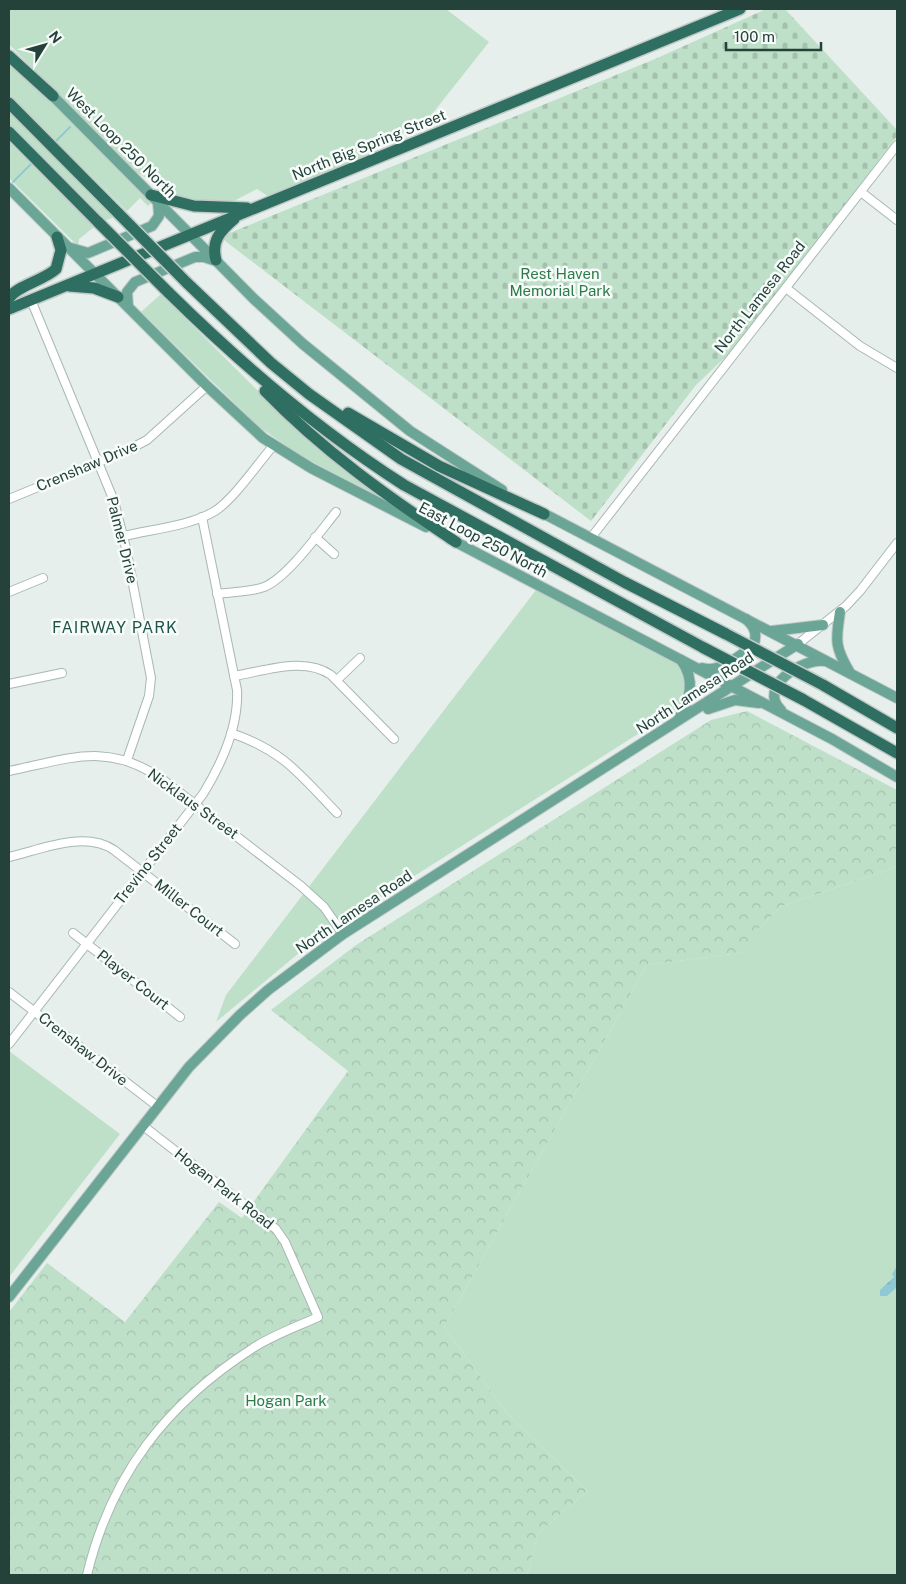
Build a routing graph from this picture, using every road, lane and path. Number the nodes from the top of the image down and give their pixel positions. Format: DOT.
graph roads {
  1 [pos="740,9"];
  2 [pos="9,52"];
  3 [pos="9,56"];
  4 [pos="53,96"];
  5 [pos="9,103"];
  6 [pos="9,132"];
  7 [pos="897,145"];
  8 [pos="9,188"];
  9 [pos="860,192"];
  10 [pos="155,198"];
  11 [pos="257,207"];
  12 [pos="242,213"];
  13 [pos="897,220"];
  14 [pos="191,234"];
  15 [pos="58,236"];
  16 [pos="68,247"];
  17 [pos="217,261"];
  18 [pos="95,274"];
  19 [pos="62,287"];
  20 [pos="786,288"];
  21 [pos="118,296"];
  22 [pos="9,298"];
  23 [pos="31,300"];
  24 [pos="128,306"];
  25 [pos="9,309"];
  26 [pos="236,330"];
  27 [pos="212,336"];
  28 [pos="897,368"];
  29 [pos="207,386"];
  30 [pos="274,445"];
  31 [pos="98,462"];
  32 [pos="9,499"];
  33 [pos="336,512"];
  34 [pos="544,514"];
  35 [pos="202,517"];
  36 [pos="124,536"];
  37 [pos="315,537"];
  38 [pos="590,538"];
  39 [pos="456,542"];
  40 [pos="897,543"];
  41 [pos="334,554"];
  42 [pos="43,578"];
  43 [pos="9,592"];
  44 [pos="218,594"];
  45 [pos="840,612"];
  46 [pos="745,618"];
  47 [pos="823,625"];
  48 [pos="772,631"];
  49 [pos="798,644"];
  50 [pos="679,657"];
  51 [pos="360,658"];
  52 [pos="838,666"];
  53 [pos="849,672"];
  54 [pos="62,673"];
  55 [pos="234,676"];
  56 [pos="337,680"];
  57 [pos="9,684"];
  58 [pos="734,687"];
  59 [pos="897,698"];
  60 [pos="774,708"];
  61 [pos="796,719"];
  62 [pos="675,724"];
  63 [pos="897,728"];
  64 [pos="231,733"];
  65 [pos="394,739"];
  66 [pos="897,753"];
  67 [pos="127,760"];
  68 [pos="9,771"];
  69 [pos="897,778"];
  70 [pos="194,804"];
  71 [pos="337,814"];
  72 [pos="9,857"];
  73 [pos="142,872"];
  74 [pos="73,933"];
  75 [pos="343,934"];
  76 [pos="87,944"];
  77 [pos="236,944"];
  78 [pos="9,992"];
  79 [pos="34,1011"];
  80 [pos="180,1017"];
  81 [pos="9,1044"];
  82 [pos="156,1106"];
  83 [pos="142,1125"];
  84 [pos="9,1297"];
  85 [pos="87,1575"];
  1 -- 11 [label="highway, North Big Spring Street"];
  2 -- 4 [label="main road, West Loop 250 North"];
  3 -- 4 [label="highway"];
  4 -- 10 [label="main road, West Loop 250 North"];
  5 -- 26 [label="highway, bridge"];
  6 -- 27 [label="highway, bridge"];
  7 -- 9 [label="street, North Lamesa Road"];
  8 -- 15 [label="main road"];
  9 -- 13 [label="street"];
  9 -- 20 [label="street, North Lamesa Road"];
  10 -- 11 [label="highway"];
  10 -- 14 [label="main road, West Loop 250 North"];
  10 -- 16 [label="main road"];
  11 -- 12 [label="highway, North Big Spring Street"];
  12 -- 14 [label="highway, North Big Spring Street"];
  12 -- 17 [label="highway"];
  14 -- 17 [label="main road"];
  14 -- 18 [label="highway, North Big Spring Street"];
  15 -- 16 [label="main road"];
  15 -- 22 [label="highway"];
  16 -- 18 [label="main road"];
  17 -- 24 [label="main road"];
  17 -- 34 [label="main road"];
  18 -- 19 [label="highway, North Big Spring Street"];
  18 -- 21 [label="main road, East Loop 250 North"];
  19 -- 21 [label="highway"];
  19 -- 23 [label="highway, North Big Spring Street"];
  20 -- 28 [label="street"];
  20 -- 38 [label="street, North Lamesa Road"];
  21 -- 24 [label="main road, East Loop 250 North"];
  23 -- 25 [label="highway, North Big Spring Street"];
  23 -- 31 [label="street, Palmer Drive"];
  24 -- 29 [label="main road, East Loop 250 North"];
  26 -- 34 [label="highway"];
  26 -- 63 [label="highway, bridge"];
  27 -- 39 [label="highway"];
  27 -- 66 [label="highway, bridge"];
  29 -- 30 [label="main road, East Loop 250 North"];
  29 -- 31 [label="street, Crenshaw Drive"];
  30 -- 35 [label="street"];
  30 -- 39 [label="main road, East Loop 250 North"];
  31 -- 32 [label="street, Crenshaw Drive"];
  31 -- 36 [label="street, Palmer Drive"];
  33 -- 37 [label="street"];
  34 -- 38 [label="main road"];
  35 -- 36 [label="street"];
  35 -- 44 [label="street, Trevino Street"];
  36 -- 67 [label="street, Palmer Drive"];
  37 -- 41 [label="street"];
  37 -- 44 [label="street"];
  38 -- 46 [label="main road"];
  39 -- 50 [label="main road, East Loop 250 North"];
  40 -- 45 [label="street"];
  42 -- 43 [label="street"];
  44 -- 55 [label="street, Trevino Street"];
  45 -- 47 [label="street"];
  45 -- 53 [label="main road"];
  46 -- 48 [label="main road"];
  46 -- 50 [label="main road"];
  47 -- 48 [label="main road"];
  47 -- 49 [label="street"];
  48 -- 49 [label="main road"];
  49 -- 52 [label="main road"];
  49 -- 58 [label="main road, North Lamesa Road"];
  50 -- 58 [label="main road, East Loop 250 North"];
  50 -- 62 [label="main road"];
  51 -- 56 [label="street"];
  52 -- 53 [label="main road"];
  52 -- 61 [label="main road"];
  53 -- 59 [label="main road"];
  54 -- 57 [label="street"];
  55 -- 56 [label="street"];
  55 -- 64 [label="street, Trevino Street"];
  56 -- 65 [label="street"];
  58 -- 60 [label="main road, East Loop 250 North"];
  58 -- 62 [label="main road, North Lamesa Road"];
  60 -- 61 [label="main road, East Loop 250 North"];
  60 -- 62 [label="main road"];
  61 -- 69 [label="main road, East Loop 250 North"];
  62 -- 75 [label="main road, North Lamesa Road"];
  64 -- 70 [label="street, Trevino Street"];
  64 -- 71 [label="street"];
  67 -- 68 [label="street, Nicklaus Street"];
  67 -- 70 [label="street, Nicklaus Street"];
  70 -- 73 [label="street, Trevino Street"];
  70 -- 75 [label="street, Nicklaus Street"];
  72 -- 73 [label="street, Miller Court"];
  73 -- 76 [label="street, Trevino Street"];
  73 -- 77 [label="street, Miller Court"];
  74 -- 76 [label="street, Player Court"];
  75 -- 82 [label="main road, North Lamesa Road"];
  76 -- 79 [label="street, Trevino Street"];
  76 -- 80 [label="street, Player Court"];
  78 -- 79 [label="street, Crenshaw Drive"];
  79 -- 81 [label="street, Trevino Street"];
  79 -- 82 [label="street, Crenshaw Drive"];
  82 -- 83 [label="main road, North Lamesa Road"];
  83 -- 84 [label="main road, North Lamesa Road"];
  83 -- 85 [label="street, Hogan Park Road"];
}
